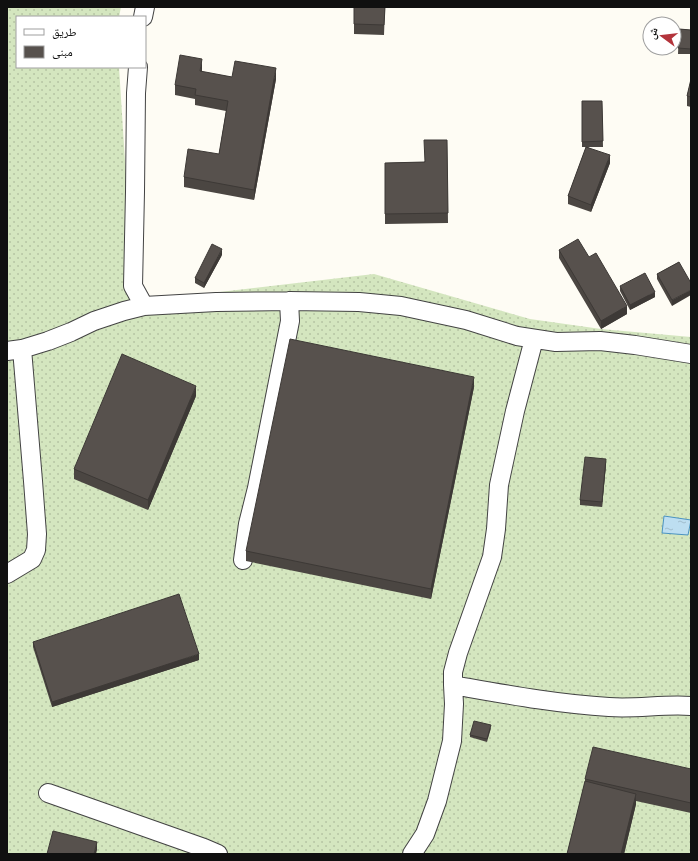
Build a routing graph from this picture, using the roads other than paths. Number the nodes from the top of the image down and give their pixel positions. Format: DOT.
graph roads {
  1 [pos="138,68"];
  2 [pos="289,301"];
  3 [pos="144,306"];
  4 [pos="534,339"];
  5 [pos="15,350"];
  6 [pos="691,354"];
  7 [pos="243,560"];
  8 [pos="7,574"];
  9 [pos="453,685"];
  10 [pos="691,706"];
  11 [pos="48,793"];
  12 [pos="218,854"];
  13 [pos="412,854"];
  1 -- 3 [label="street"];
  2 -- 3 [label="street"];
  2 -- 4 [label="street"];
  2 -- 7 [label="street"];
  3 -- 5 [label="street"];
  4 -- 6 [label="street"];
  4 -- 9 [label="street"];
  5 -- 8 [label="street"];
  9 -- 10 [label="street"];
  9 -- 13 [label="street"];
  11 -- 12 [label="street"];
}
